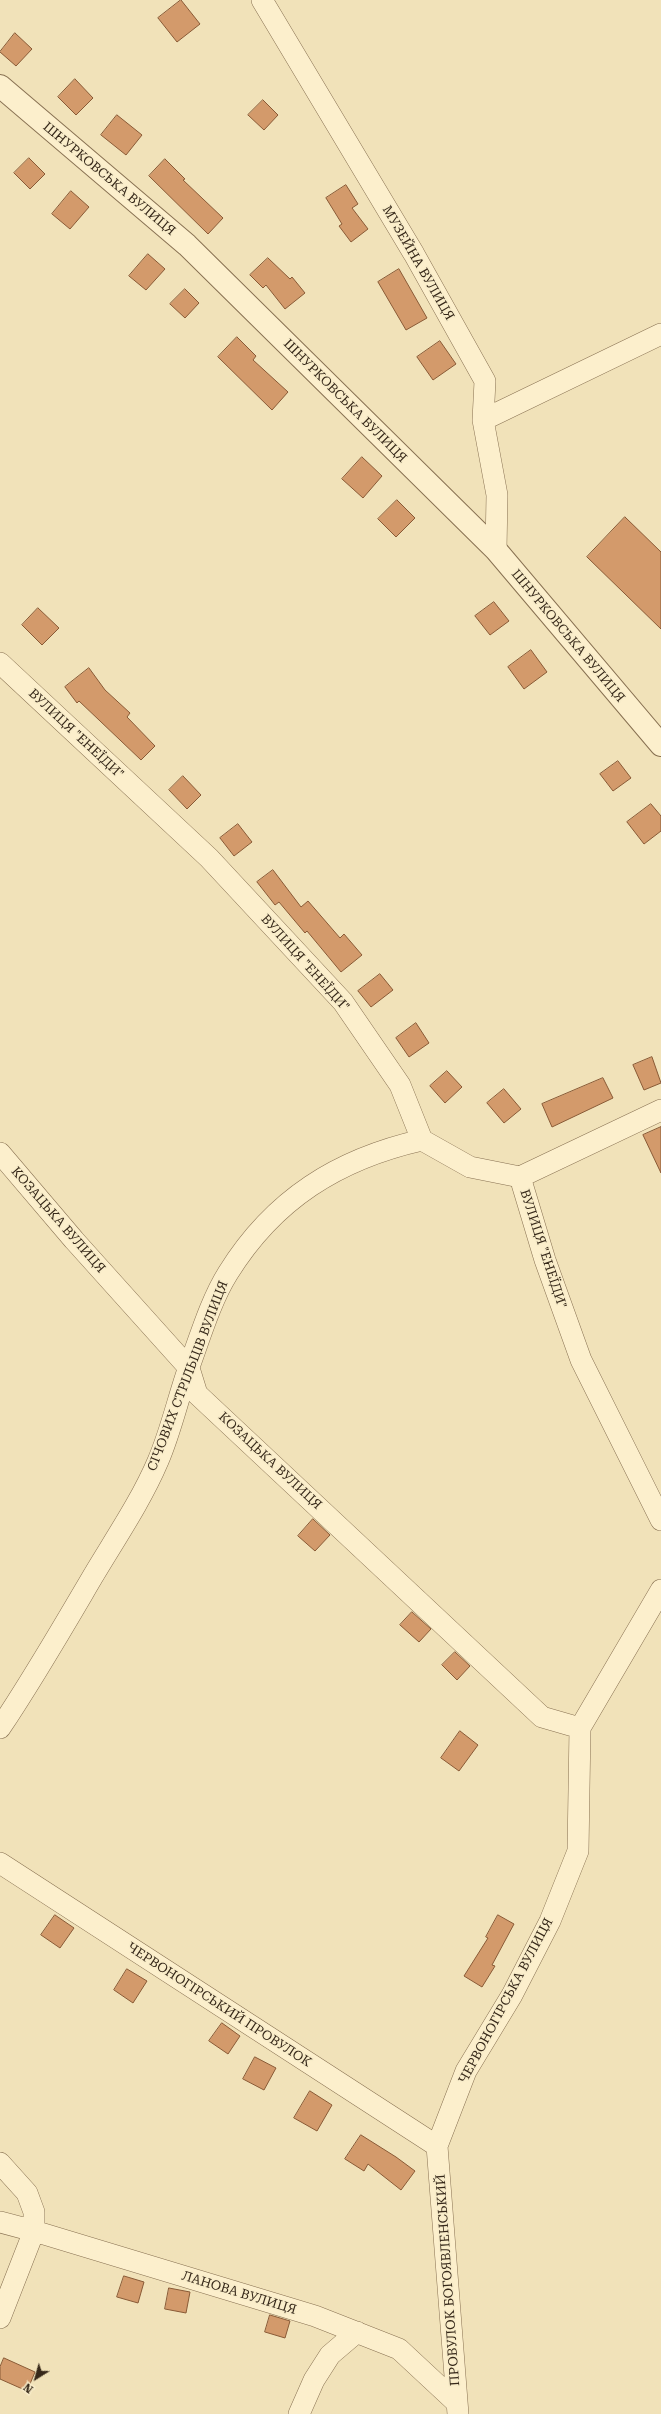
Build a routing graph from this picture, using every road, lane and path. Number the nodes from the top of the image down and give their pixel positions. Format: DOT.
graph roads {
  1 [pos="262,0"];
  2 [pos="0,86"];
  3 [pos="661,334"];
  4 [pos="483,420"];
  5 [pos="496,550"];
  6 [pos="0,663"];
  7 [pos="661,745"];
  8 [pos="661,1110"];
  9 [pos="422,1140"];
  10 [pos="0,1153"];
  11 [pos="520,1177"];
  12 [pos="189,1368"];
  13 [pos="661,1520"];
  14 [pos="661,1590"];
  15 [pos="0,1728"];
  16 [pos="580,1728"];
  17 [pos="0,1863"];
  18 [pos="437,2146"];
  19 [pos="0,2163"];
  20 [pos="0,2222"];
  21 [pos="34,2231"];
  22 [pos="0,2318"];
  23 [pos="357,2332"];
  24 [pos="458,2409"];
  25 [pos="299,2414"];
  1 -- 4 [label="street, МУЗЕЙНА ВУЛИЦЯ"];
  2 -- 5 [label="street, ШНУРКОВСЬКА ВУЛИЦЯ"];
  3 -- 4 [label="street"];
  4 -- 5 [label="street, МУЗЕЙНА ВУЛИЦЯ"];
  5 -- 7 [label="street, ШНУРКОВСЬКА ВУЛИЦЯ"];
  6 -- 9 [label="street, ВУЛИЦЯ \"ЕНЕЇДИ\""];
  8 -- 11 [label="street"];
  9 -- 11 [label="street, ВУЛИЦЯ \"ЕНЕЇДИ\""];
  9 -- 12 [label="street, СІЧОВИХ СТРІЛЬЦІВ ВУЛИЦЯ"];
  10 -- 12 [label="street, КОЗАЦЬКА ВУЛИЦЯ"];
  11 -- 13 [label="street, ВУЛИЦЯ \"ЕНЕЇДИ\""];
  12 -- 15 [label="street, СІЧОВИХ СТРІЛЬЦІВ ВУЛИЦЯ"];
  12 -- 16 [label="street, КОЗАЦЬКА ВУЛИЦЯ"];
  14 -- 16 [label="street, ЧЕРВОНОГІРСЬКА ВУЛИЦЯ"];
  16 -- 18 [label="street, ЧЕРВОНОГІРСЬКА ВУЛИЦЯ"];
  17 -- 18 [label="street, ЧЕРВОНОГІРСЬКИЙ ПРОВУЛОК"];
  18 -- 24 [label="street, ПРОВУЛОК БОГОЯВЛЕНСЬКИЙ"];
  19 -- 21 [label="street"];
  20 -- 21 [label="street, ЛАНОВА ВУЛИЦЯ"];
  21 -- 22 [label="street"];
  21 -- 23 [label="street, ЛАНОВА ВУЛИЦЯ"];
  23 -- 24 [label="street, ЛАНОВА ВУЛИЦЯ"];
  23 -- 25 [label="street"];
}
